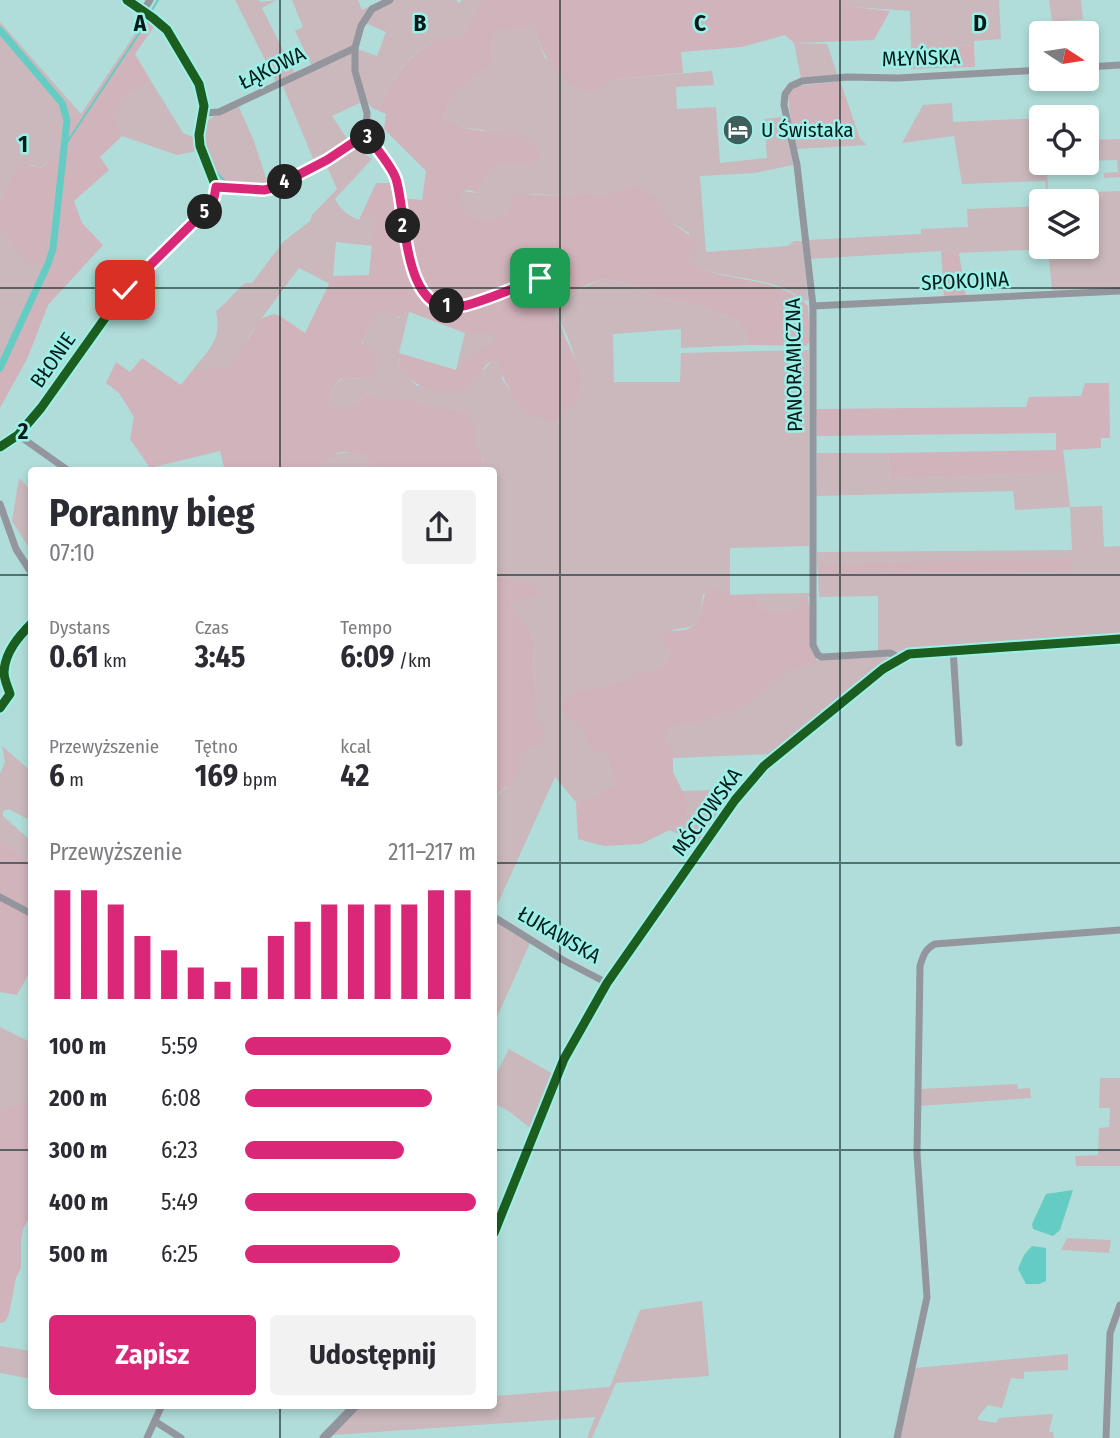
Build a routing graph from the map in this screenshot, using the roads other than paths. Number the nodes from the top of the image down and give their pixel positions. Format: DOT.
graph roads {
  1 [pos="127,0"];
  2 [pos="150,0"];
  3 [pos="390,0"];
  4 [pos="143,11"];
  5 [pos="355,48"];
  6 [pos="1120,65"];
  7 [pos="1099,66"];
  8 [pos="1029,71"];
  9 [pos="802,80"];
  10 [pos="204,113"];
  11 [pos="366,134"];
  12 [pos="216,187"];
  13 [pos="568,272"];
  14 [pos="1120,291"];
  15 [pos="813,306"];
  16 [pos="18,435"];
  17 [pos="0,447"];
  18 [pos="63,467"];
  19 [pos="0,504"];
  20 [pos="28,568"];
  21 [pos="28,627"];
  22 [pos="1120,639"];
  23 [pos="953,649"];
  24 [pos="901,657"];
  25 [pos="0,708"];
  26 [pos="959,743"];
  27 [pos="0,897"];
  28 [pos="28,912"];
  29 [pos="497,920"];
  30 [pos="1120,930"];
  31 [pos="607,983"];
  32 [pos="497,1225"];
  33 [pos="1120,1305"];
  34 [pos="161,1409"];
  35 [pos="352,1409"];
  36 [pos="156,1422"];
  37 [pos="147,1438"];
  38 [pos="181,1438"];
  39 [pos="324,1438"];
  40 [pos="897,1438"];
  41 [pos="1106,1438"];
  1 -- 4 [label="street"];
  2 -- 4 [label="street"];
  3 -- 5 [label="street"];
  4 -- 10 [label="street"];
  5 -- 10 [label="street, ŁĄKOWA"];
  5 -- 11 [label="street"];
  6 -- 7 [label="street"];
  8 -- 9 [label="street, MŁYŃSKA"];
  9 -- 15 [label="street, PANORAMICZNA"];
  10 -- 12 [label="street"];
  11 -- 12 [label="street"];
  11 -- 13 [label="street"];
  12 -- 16 [label="street, BŁONIE"];
  14 -- 15 [label="street, SPOKOJNA"];
  15 -- 24 [label="street, PANORAMICZNA"];
  16 -- 17 [label="street, BŁONIE"];
  16 -- 18 [label="street"];
  19 -- 20 [label="street"];
  21 -- 25 [label="street"];
  22 -- 23 [label="street, MŚCIOWSKA"];
  23 -- 24 [label="street, MŚCIOWSKA"];
  23 -- 26 [label="street"];
  24 -- 31 [label="street, MŚCIOWSKA"];
  27 -- 28 [label="street"];
  29 -- 31 [label="street, ŁUKAWSKA"];
  30 -- 40 [label="street"];
  31 -- 32 [label="street, MŚCIOWSKA"];
  33 -- 41 [label="street"];
  34 -- 36 [label="street"];
  35 -- 39 [label="street"];
  36 -- 37 [label="street"];
  36 -- 38 [label="street"];
}
